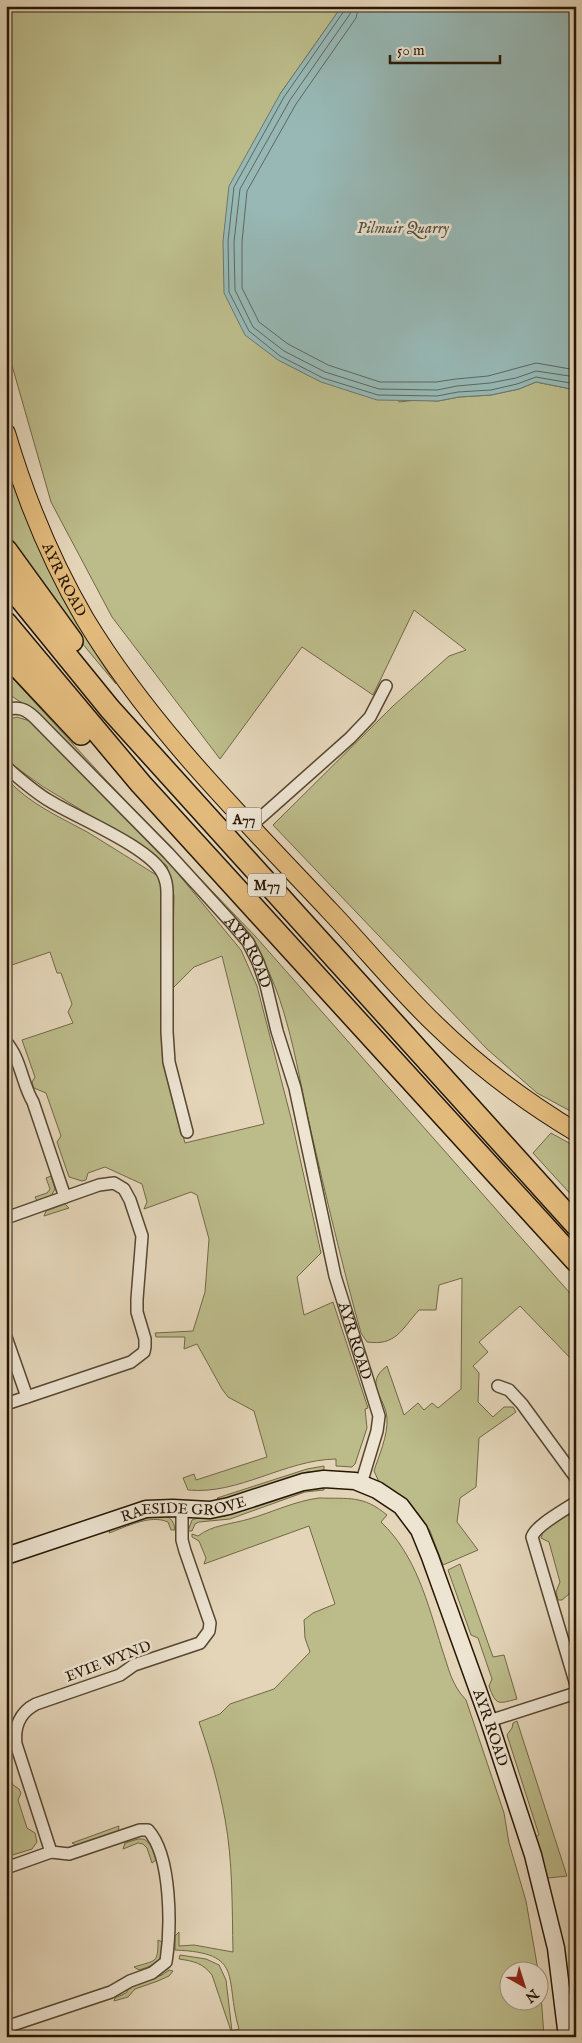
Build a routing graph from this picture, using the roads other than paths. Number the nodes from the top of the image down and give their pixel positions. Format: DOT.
graph roads {
  1 [pos="6,432"];
  2 [pos="6,550"];
  3 [pos="6,581"];
  4 [pos="6,623"];
  5 [pos="6,654"];
  6 [pos="386,686"];
  7 [pos="6,710"];
  8 [pos="6,767"];
  9 [pos="250,825"];
  10 [pos="243,897"];
  11 [pos="6,1042"];
  12 [pos="187,1132"];
  13 [pos="576,1132"];
  14 [pos="536,1182"];
  15 [pos="65,1197"];
  16 [pos="6,1218"];
  17 [pos="576,1225"];
  18 [pos="576,1261"];
  19 [pos="6,1337"];
  20 [pos="498,1386"];
  21 [pos="27,1397"];
  22 [pos="6,1404"];
  23 [pos="576,1478"];
  24 [pos="361,1484"];
  25 [pos="576,1502"];
  26 [pos="182,1510"];
  27 [pos="6,1556"];
  28 [pos="576,1685"];
  29 [pos="576,1692"];
  30 [pos="489,1721"];
  31 [pos="51,1852"];
  32 [pos="6,1868"];
  33 [pos="6,2028"];
  34 [pos="567,2037"];
  1 -- 9 [label="main road, AYR ROAD / A77"];
  2 -- 14 [label="highway"];
  3 -- 14 [label="highway, M77"];
  4 -- 10 [label="highway, M77"];
  5 -- 10 [label="highway, M77"];
  6 -- 9 [label="street"];
  7 -- 24 [label="street, AYR ROAD"];
  8 -- 12 [label="street"];
  9 -- 13 [label="main road, AYR ROAD / A77"];
  10 -- 18 [label="highway, M77"];
  11 -- 15 [label="street"];
  14 -- 17 [label="highway, M77"];
  15 -- 16 [label="street"];
  15 -- 21 [label="street"];
  19 -- 21 [label="street"];
  20 -- 23 [label="street"];
  21 -- 22 [label="street"];
  24 -- 26 [label="street, RAESIDE GROVE"];
  24 -- 30 [label="street, AYR ROAD"];
  25 -- 28 [label="street"];
  26 -- 27 [label="street, RAESIDE GROVE"];
  26 -- 31 [label="street, EVIE WYND"];
  29 -- 30 [label="street"];
  30 -- 34 [label="street, AYR ROAD"];
  31 -- 32 [label="street"];
  31 -- 33 [label="street"];
}
